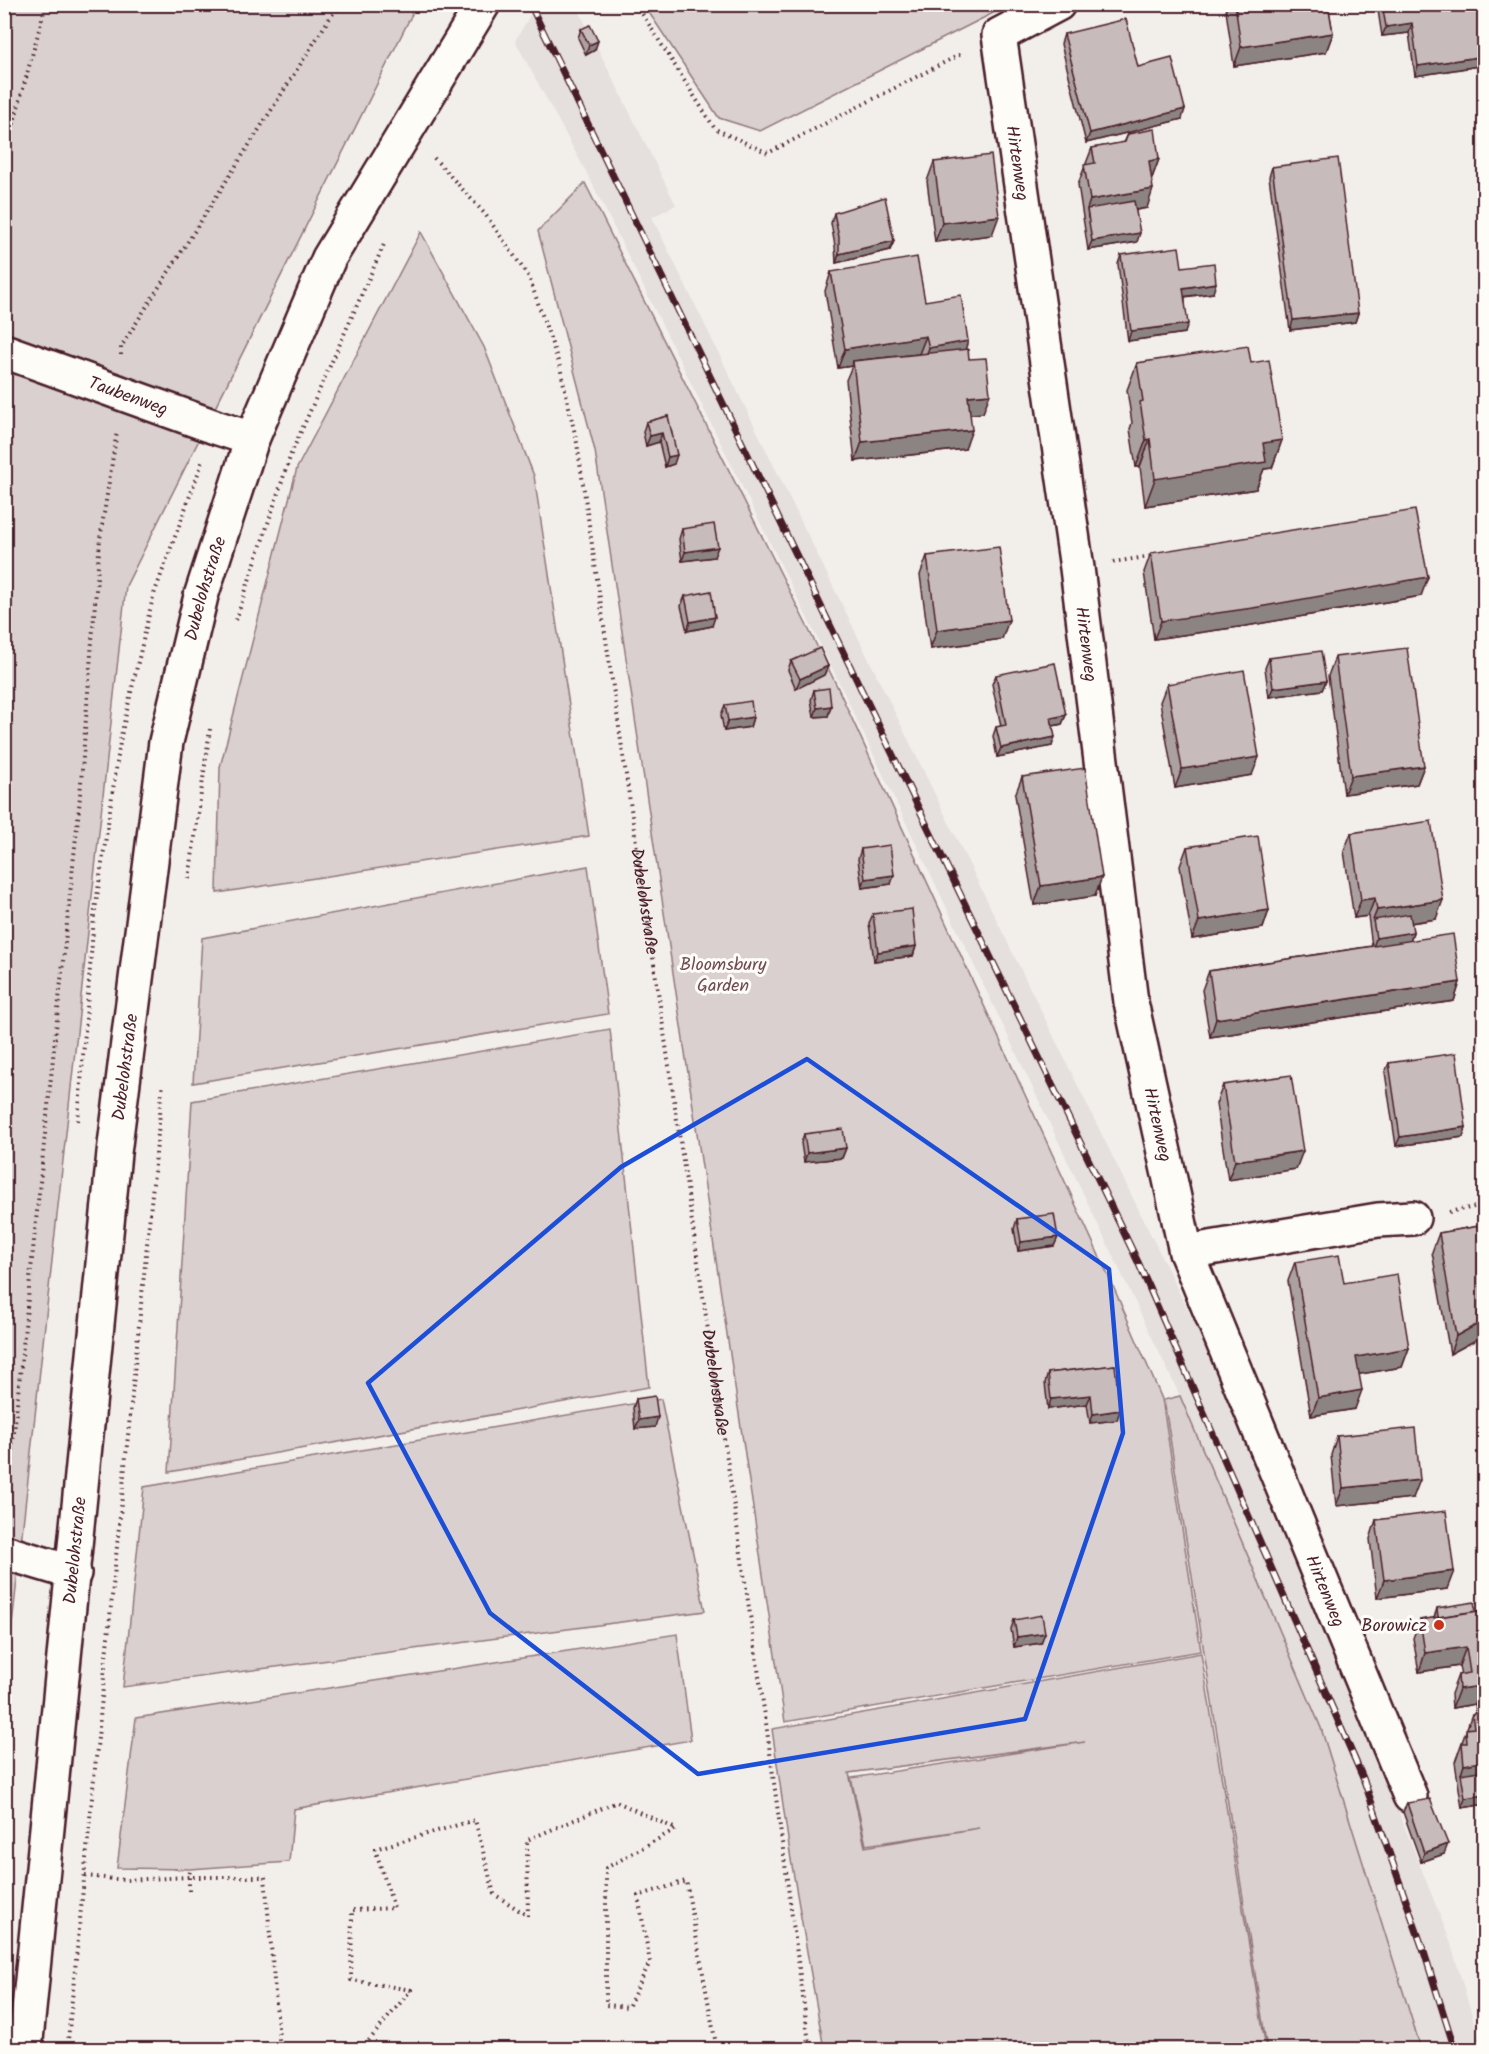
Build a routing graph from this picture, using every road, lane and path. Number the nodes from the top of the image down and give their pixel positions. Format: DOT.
graph roads {
  1 [pos="46,4"];
  2 [pos="342,4"];
  3 [pos="483,4"];
  4 [pos="636,4"];
  5 [pos="1058,4"];
  6 [pos="999,35"];
  7 [pos="406,129"];
  8 [pos="4,159"];
  9 [pos="389,233"];
  10 [pos="4,351"];
  11 [pos="123,394"];
  12 [pos="252,439"];
  13 [pos="1159,555"];
  14 [pos="1077,568"];
  15 [pos="236,622"];
  16 [pos="210,724"];
  17 [pos="188,889"];
  18 [pos="164,1076"];
  19 [pos="1413,1218"];
  20 [pos="1186,1252"];
  21 [pos="4,1498"];
  22 [pos="4,1552"];
  23 [pos="74,1573"];
  24 [pos="1410,1796"];
  25 [pos="190,1869"];
  26 [pos="85,1876"];
  27 [pos="189,1877"];
  28 [pos="189,1891"];
  29 [pos="25,2049"];
  30 [pos="67,2049"];
  31 [pos="280,2049"];
  32 [pos="361,2049"];
  33 [pos="717,2049"];
  34 [pos="810,2049"];
  1 -- 8 [label="path"];
  2 -- 11 [label="path"];
  3 -- 7 [label="street, Dubelohstraße"];
  4 -- 6 [label="path"];
  5 -- 6 [label="street"];
  6 -- 14 [label="street, Hirtenweg"];
  7 -- 12 [label="street, Dubelohstraße"];
  7 -- 34 [label="path, Dubelohstraße"];
  9 -- 15 [label="path"];
  10 -- 11 [label="street, Taubenweg"];
  11 -- 12 [label="street, Taubenweg"];
  11 -- 21 [label="path"];
  12 -- 23 [label="street, Dubelohstraße"];
  13 -- 14 [label="path"];
  14 -- 20 [label="street, Hirtenweg"];
  16 -- 17 [label="path"];
  18 -- 26 [label="path"];
  19 -- 20 [label="street"];
  20 -- 24 [label="street, Hirtenweg"];
  22 -- 23 [label="street"];
  23 -- 29 [label="street, Dubelohstraße"];
  25 -- 27 [label="path"];
  26 -- 27 [label="path"];
  26 -- 30 [label="path"];
  27 -- 28 [label="path"];
  27 -- 31 [label="path"];
  32 -- 33 [label="path"];
}
